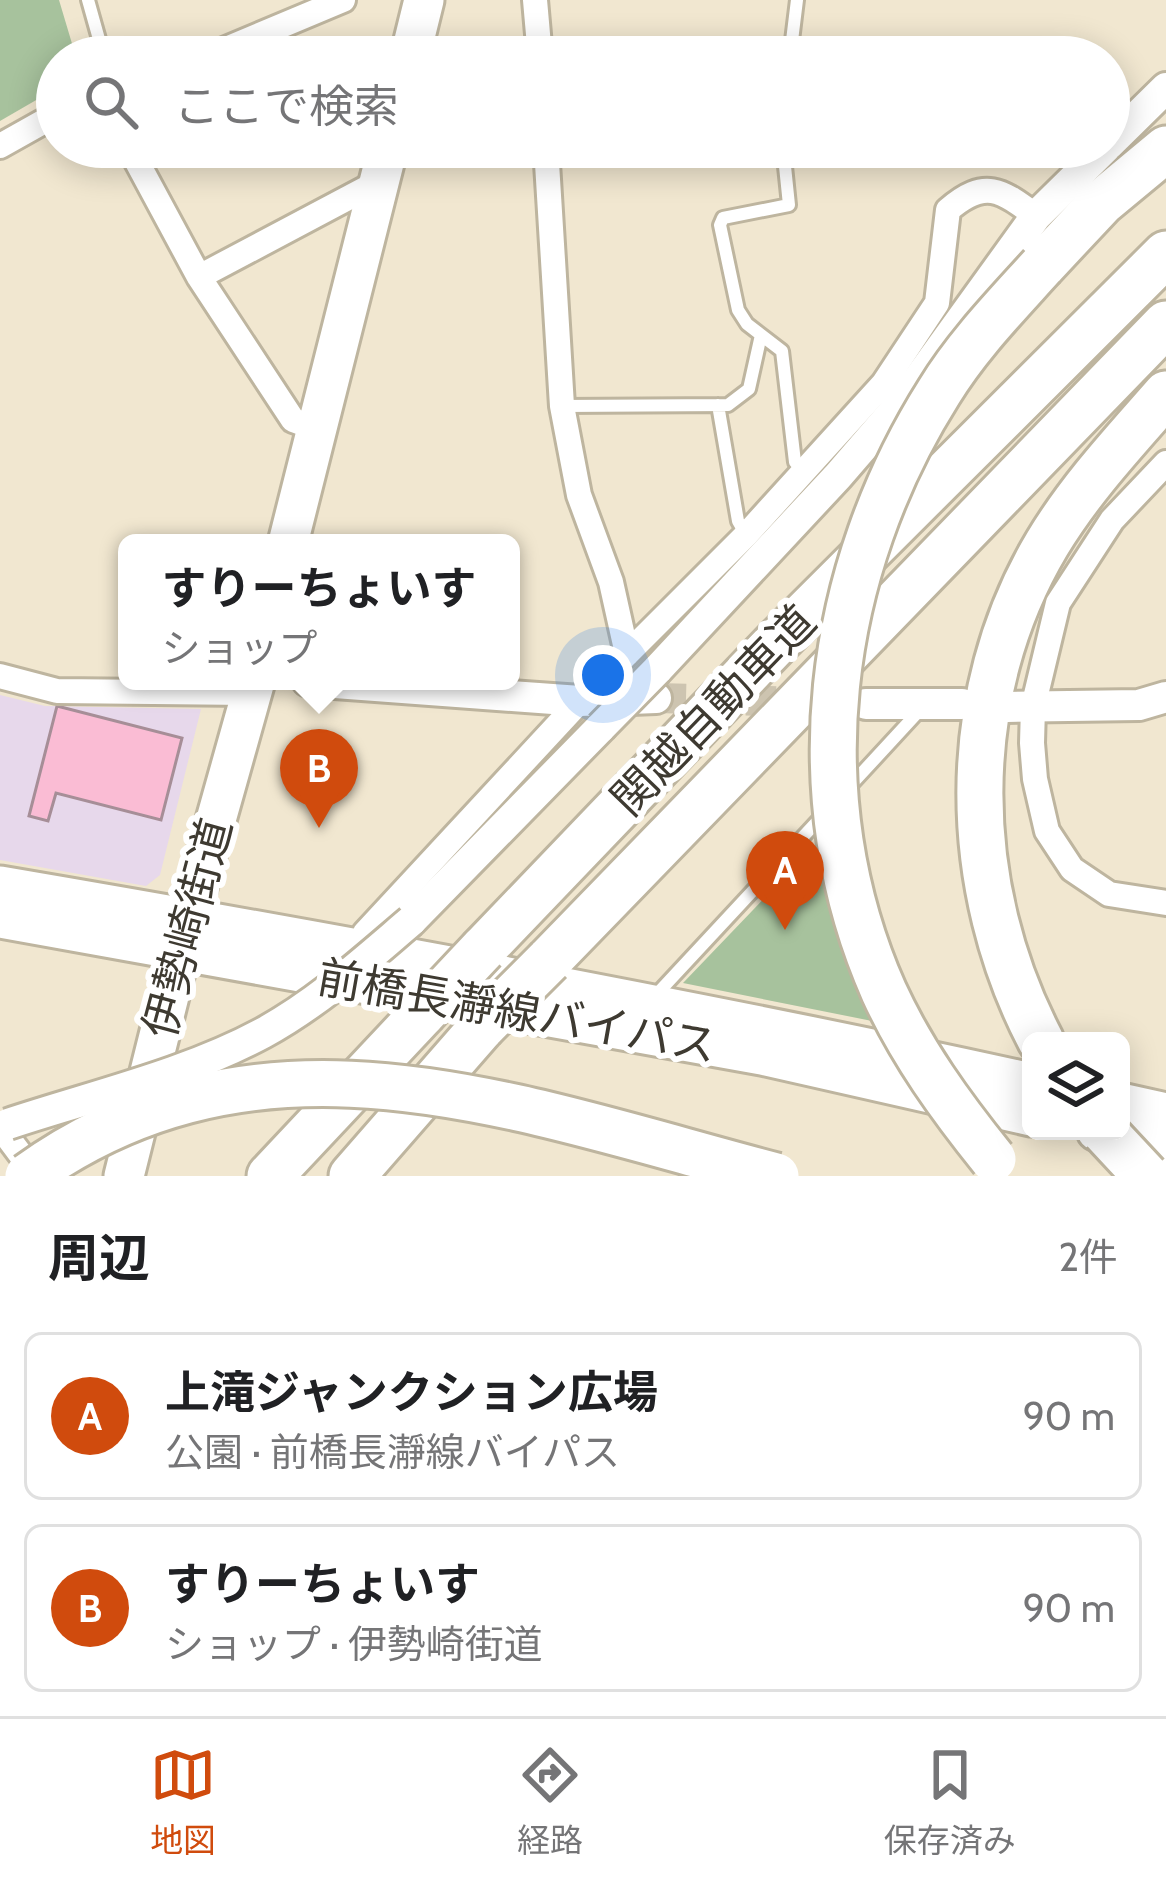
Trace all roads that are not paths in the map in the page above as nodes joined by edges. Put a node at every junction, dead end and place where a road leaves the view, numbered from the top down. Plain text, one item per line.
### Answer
1 (88, 0) edge
2 (344, 0) edge
3 (424, 0) edge
4 (535, 0) edge
5 (797, 0) edge
6 (98, 36) edge
7 (257, 36) edge
8 (415, 36) edge
9 (538, 36) edge
10 (793, 36) edge
11 (1166, 88) edge
12 (1130, 124) edge
13 (36, 126) edge
14 (0, 146) edge
15 (1166, 149) edge
16 (140, 168) edge
17 (377, 168) edge
18 (383, 168) edge
19 (547, 168) edge
20 (785, 168) edge
21 (1085, 168) edge
22 (1036, 216) junction
23 (1166, 254) edge
24 (199, 277) junction
25 (1166, 324) edge
26 (761, 335) junction
27 (1166, 394) edge
28 (718, 405) junction
29 (562, 406) junction
30 (315, 428) junction
31 (1166, 463) edge
32 (803, 472) junction
33 (290, 534) edge
34 (746, 535) junction
35 (627, 654) junction
36 (0, 676) edge
37 (656, 684) junction
38 (118, 690) edge
39 (251, 690) edge
40 (430, 690) edge
41 (1166, 697) edge
42 (580, 701) junction
43 (866, 704) dead end
44 (962, 704) dead end
45 (924, 706) junction
46 (1020, 707) junction
47 (0, 886) edge
48 (1166, 903) edge
49 (0, 917) edge
50 (185, 933) junction
51 (364, 933) dead end
52 (649, 1003) junction
53 (1037, 1032) edge
54 (1022, 1081) edge
55 (1130, 1105) edge
56 (1166, 1113) edge
57 (1022, 1114) edge
58 (1130, 1138) edge
59 (1109, 1140) edge
60 (13, 1144) edge
61 (1166, 1147) edge
62 (1002, 1167) edge
63 (124, 1176) edge
64 (270, 1176) edge
65 (352, 1176) edge
66 (776, 1176) edge
67 (1146, 1176) edge

1 - 6 lane
2 - 7 street
3 - 8 main road
4 - 9 street
5 - 10 lane
11 - 12 street
13 - 14 street
15 - 62 highway, bridge
16 - 24 street
17 - 24 street
18 - 30 main road
19 - 29 street
20 - 26 lane
21 - 22 street
22 - 32 street
22 - 37 street
23 - 64 highway, 関越自動車道, bridge
24 - 30 street
25 - 65 highway, 関越自動車道, bridge
26 - 28 lane
26 - 32 lane
27 - 53 highway
28 - 29 lane
28 - 34 lane
29 - 35 street
30 - 33 main road
31 - 46 street
32 - 34 street
34 - 35 street
35 - 42 street
36 - 38 street
37 - 42 street
37 - 60 street, bridge
39 - 50 main road, 伊勢崎街道
40 - 42 street
41 - 46 street
42 - 51 street
43 - 45 street
44 - 45 street
45 - 52 lane
46 - 48 street
47 - 50 main road, 前橋長瀞線バイパス
49 - 50 main road, 前橋長瀞線バイパス
50 - 52 main road, 前橋長瀞線バイパス
50 - 57 main road, 前橋長瀞線バイパス
50 - 63 main road, 伊勢崎街道
52 - 54 main road, 前橋長瀞線バイパス
55 - 56 main road
58 - 61 main road
59 - 67 highway, bridge
60 - 66 highway, bridge

